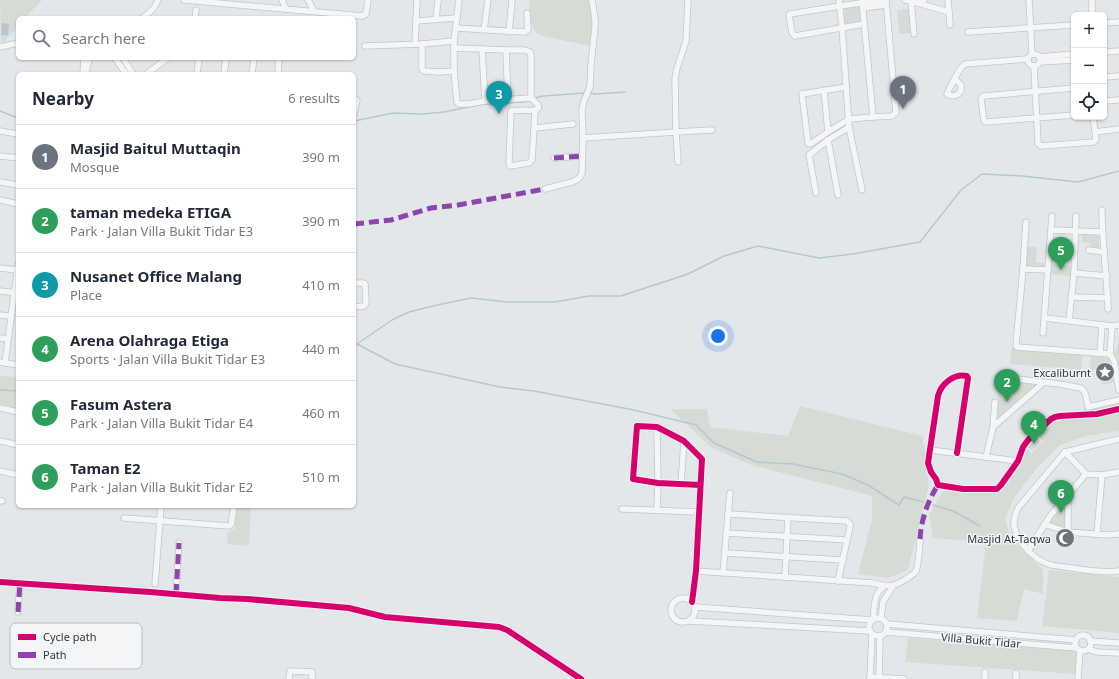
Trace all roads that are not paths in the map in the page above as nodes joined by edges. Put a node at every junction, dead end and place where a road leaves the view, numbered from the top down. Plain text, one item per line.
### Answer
1 (158, 0) edge
2 (184, 0) edge
3 (282, 0) edge
4 (308, 0) edge
5 (368, 0) edge
6 (417, 0) edge
7 (438, 0) edge
8 (458, 0) edge
9 (488, 0) edge
10 (512, 0) edge
11 (592, 0) edge
12 (688, 0) edge
13 (924, 0) edge
14 (948, 0) edge
15 (1029, 0) edge
16 (1092, 0) edge
17 (908, 1) edge
18 (884, 2) edge
19 (839, 3) edge
20 (862, 4) edge
21 (286, 9) junction
22 (196, 10) dead end
23 (314, 11) junction
24 (949, 12) junction
25 (1092, 12) edge
26 (527, 13) dead end
27 (145, 16) edge
28 (195, 16) edge
29 (457, 18) junction
30 (436, 19) junction
31 (416, 21) junction
32 (1119, 22) edge
33 (1107, 23) edge
34 (864, 24) junction
35 (950, 25) dead end
36 (1071, 25) edge
37 (842, 27) junction
38 (456, 28) junction
39 (1031, 28) junction
40 (484, 30) junction
41 (509, 32) junction
42 (968, 32) dead end
43 (914, 34) dead end
44 (454, 41) junction
45 (16, 44) edge
46 (415, 44) junction
47 (422, 44) junction
48 (365, 46) dead end
49 (0, 47) edge
50 (454, 48) junction
51 (482, 49) junction
52 (506, 50) junction
53 (1119, 51) edge
54 (1107, 52) edge
55 (1032, 54) junction
56 (1071, 55) edge
57 (84, 60) edge
58 (89, 60) edge
59 (116, 60) edge
60 (123, 60) edge
61 (165, 60) edge
62 (198, 60) edge
63 (226, 60) edge
64 (254, 60) edge
65 (279, 60) edge
66 (1039, 60) junction
67 (1071, 60) edge
68 (1027, 61) junction
69 (1034, 67) junction
70 (454, 71) junction
71 (85, 72) edge
72 (86, 72) edge
73 (125, 72) edge
74 (132, 72) edge
75 (149, 72) edge
76 (197, 72) edge
77 (224, 72) edge
78 (252, 72) edge
79 (278, 72) edge
80 (1119, 76) edge
81 (1107, 77) edge
82 (955, 79) dead end
83 (846, 87) junction
84 (1071, 88) edge
85 (824, 90) junction
86 (1036, 91) junction
87 (508, 99) junction
88 (532, 99) junction
89 (1119, 100) edge
90 (485, 101) junction
91 (1107, 101) edge
92 (534, 111) junction
93 (1071, 115) edge
94 (873, 117) junction
95 (1036, 118) junction
96 (849, 119) junction
97 (1093, 120) edge
98 (573, 124) dead end
99 (850, 127) junction
100 (535, 128) junction
101 (1119, 129) edge
102 (712, 130) dead end
103 (0, 131) edge
104 (676, 132) junction
105 (828, 132) junction
106 (1095, 132) junction
107 (16, 134) edge
108 (583, 138) junction
109 (828, 140) junction
110 (0, 156) edge
111 (582, 156) junction
112 (16, 158) edge
113 (554, 158) dead end
114 (678, 162) dead end
115 (0, 182) edge
116 (16, 185) edge
117 (545, 188) dead end
118 (862, 190) dead end
119 (816, 193) dead end
120 (838, 195) dead end
121 (0, 200) edge
122 (16, 204) edge
123 (1102, 210) dead end
124 (1052, 216) dead end
125 (1076, 216) dead end
126 (1026, 222) dead end
127 (1051, 230) junction
128 (1075, 231) junction
129 (1102, 232) junction
130 (1089, 250) dead end
131 (1104, 252) junction
132 (16, 267) edge
133 (0, 268) edge
134 (1023, 269) junction
135 (1048, 270) junction
136 (1074, 273) junction
137 (1107, 276) junction
138 (356, 283) edge
139 (0, 291) edge
140 (16, 293) edge
141 (1072, 297) junction
142 (1108, 298) junction
143 (356, 307) edge
144 (1108, 309) dead end
145 (0, 315) edge
146 (11, 316) junction
147 (1045, 318) junction
148 (1069, 321) junction
149 (1119, 324) edge
150 (1102, 325) junction
151 (1112, 326) junction
152 (1043, 333) dead end
153 (0, 338) edge
154 (8, 339) junction
155 (1100, 353) junction
156 (1110, 354) junction
157 (2, 362) edge
158 (16, 365) edge
159 (1017, 379) dead end
160 (1043, 382) junction
161 (1119, 390) edge
162 (1119, 400) edge
163 (995, 402) dead end
164 (1088, 406) junction
165 (0, 408) edge
166 (1119, 409) edge
167 (16, 412) edge
168 (1085, 415) junction
169 (658, 427) junction
170 (993, 427) junction
171 (1119, 439) edge
172 (0, 441) edge
173 (684, 442) junction
174 (16, 445) edge
175 (930, 450) junction
176 (1065, 452) junction
177 (958, 453) junction
178 (986, 457) junction
179 (1018, 461) junction
180 (0, 471) edge
181 (1119, 472) edge
182 (1086, 474) junction
183 (16, 475) edge
184 (1102, 475) junction
185 (658, 483) junction
186 (681, 484) junction
187 (700, 485) junction
188 (730, 493) dead end
189 (1068, 496) junction
190 (161, 508) edge
191 (234, 508) edge
192 (622, 509) dead end
193 (657, 510) junction
194 (699, 512) junction
195 (728, 514) junction
196 (788, 517) junction
197 (124, 518) dead end
198 (160, 521) junction
199 (1044, 524) junction
200 (1068, 532) junction
201 (726, 533) junction
202 (1097, 534) junction
203 (1119, 534) edge
204 (787, 536) junction
205 (920, 539) dead end
206 (847, 540) junction
207 (179, 543) dead end
208 (1028, 551) junction
209 (725, 553) junction
210 (786, 557) junction
211 (843, 560) junction
212 (696, 571) junction
213 (1119, 571) edge
214 (723, 573) junction
215 (785, 577) junction
216 (838, 581) junction
217 (0, 582) edge
218 (20, 583) junction
219 (155, 584) dead end
220 (884, 586) junction
221 (892, 588) junction
222 (176, 594) junction
223 (693, 605) junction
224 (18, 612) dead end
225 (880, 618) junction
226 (690, 620) junction
227 (873, 620) junction
228 (887, 624) junction
229 (871, 632) junction
230 (886, 632) junction
231 (880, 636) junction
232 (1076, 640) junction
233 (1090, 641) junction
234 (1119, 643) edge
235 (1078, 649) junction
236 (1088, 649) junction
237 (1119, 653) edge
238 (985, 672) dead end
239 (870, 678) edge
240 (879, 678) edge
241 (289, 679) edge
242 (312, 679) edge
243 (581, 679) edge
244 (904, 679) edge
245 (985, 679) edge
246 (1078, 679) edge

1 - 27 street
2 - 21 street
3 - 21 street
4 - 23 street
5 - 23 street
6 - 31 street
7 - 30 street
8 - 29 street
9 - 40 street
10 - 41 street
11 - 108 street
12 - 104 street
13 - 17 street
14 - 24 street
15 - 39 street
16 - 25 street
17 - 24 street
17 - 43 street
18 - 20 street
18 - 94 street
19 - 20 street
19 - 37 street
19 - 37 street
20 - 34 street
21 - 23 street
22 - 28 street
24 - 35 street
26 - 41 street
29 - 30 street
29 - 38 street
30 - 31 street
31 - 46 street
32 - 33 street
34 - 37 street
34 - 94 street
36 - 39 street
37 - 83 street
38 - 40 street
38 - 44 street
39 - 42 street
39 - 55 street
40 - 41 street
44 - 47 street
44 - 50 street
45 - 49 street
46 - 47 street
46 - 48 street
47 - 70 street
50 - 51 street
50 - 70 street
51 - 52 street
51 - 90 street
52 - 87 street
52 - 88 street
53 - 54 street
55 - 66 street
55 - 68 street
56 - 66 street
57 - 71 street
58 - 72 street
59 - 73 street
60 - 74 street
61 - 75 street
62 - 76 street
63 - 77 street
64 - 78 street
65 - 79 street
66 - 67 street
66 - 69 street
68 - 69 street
68 - 82 street
69 - 86 street
70 - 90 street
80 - 81 street
83 - 85 street
83 - 96 street
84 - 86 street
85 - 105 street
85 - 105 street
86 - 95 street
86 - 95 street
87 - 88 street
87 - 90 street
88 - 92 street
89 - 91 street
92 - 100 street
92 - 100 street
93 - 95 street
94 - 96 street
95 - 106 street
96 - 99 street
96 - 105 street
97 - 106 street
98 - 100 street
99 - 109 street
99 - 118 street
101 - 106 street
102 - 104 street
103 - 107 street
104 - 108 street
104 - 114 street
108 - 111 street
109 - 119 street
109 - 120 street
110 - 112 street
111 - 113 street
111 - 117 street
115 - 116 street
121 - 122 street
123 - 129 street
124 - 127 street
125 - 128 street
126 - 134 street
127 - 128 street
127 - 135 street
128 - 129 street
128 - 136 street
129 - 131 street
130 - 131 street
131 - 137 street
132 - 133 street
134 - 135 street
134 - 155 street
135 - 147 street
136 - 137 street
136 - 141 street
137 - 142 street
138 - 143 street
139 - 140 street
140 - 146 street
141 - 142 street
141 - 148 street
142 - 144 street
145 - 146 street
146 - 154 street
147 - 148 street
147 - 152 street
148 - 150 street
149 - 151 street
150 - 151 street
150 - 155 street
151 - 156 street
153 - 154 street
154 - 157 street
155 - 156 street
156 - 161 street
157 - 158 street
159 - 160 street
160 - 164 street
160 - 170 street
162 - 164 street
163 - 170 street
164 - 168 street
165 - 167 street
166 - 168 street
168 - 179 street
169 - 173 street
169 - 185 street
169 - 185 street
170 - 178 street
171 - 176 street
172 - 174 street
173 - 186 street
173 - 187 street
175 - 177 street
175 - 177 street
175 - 179 street
176 - 182 street
176 - 208 street
177 - 178 street
178 - 179 street
180 - 183 street
181 - 184 street
182 - 184 street
182 - 189 street
184 - 202 street
185 - 186 street
185 - 193 street
186 - 187 street
187 - 194 street
188 - 195 street
189 - 199 street
189 - 200 street
190 - 198 street
191 - 198 street
192 - 193 street
193 - 194 street
194 - 212 street
195 - 196 street
195 - 201 street
196 - 204 street
196 - 206 street
197 - 198 street
198 - 219 street
199 - 200 street
199 - 208 street
200 - 202 street
201 - 204 street
201 - 209 street
202 - 203 street
204 - 206 street
204 - 210 street
205 - 221 street
206 - 211 street
207 - 222 street
208 - 213 street
209 - 210 street
209 - 214 street
210 - 211 street
210 - 215 street
211 - 216 street
212 - 214 street
212 - 223 street
214 - 215 street
215 - 216 street
216 - 220 street
217 - 218 street
218 - 222 street
218 - 224 street
220 - 221 street
220 - 227 street
221 - 225 street
222 - 243 street
223 - 226 street
223 - 226 street
223 - 227 street
225 - 227 street
225 - 228 street
226 - 229 street
227 - 229 street
228 - 230 street
228 - 232 street, Villa Bukit Tidar
229 - 231 street
229 - 239 street
230 - 231 street
230 - 235 street, Villa Bukit Tidar
231 - 240 street
232 - 233 street
232 - 235 street
233 - 234 street
233 - 236 street
235 - 236 street
235 - 246 street
236 - 237 street
238 - 245 street
239 - 240 street
240 - 244 street
241 - 242 street

